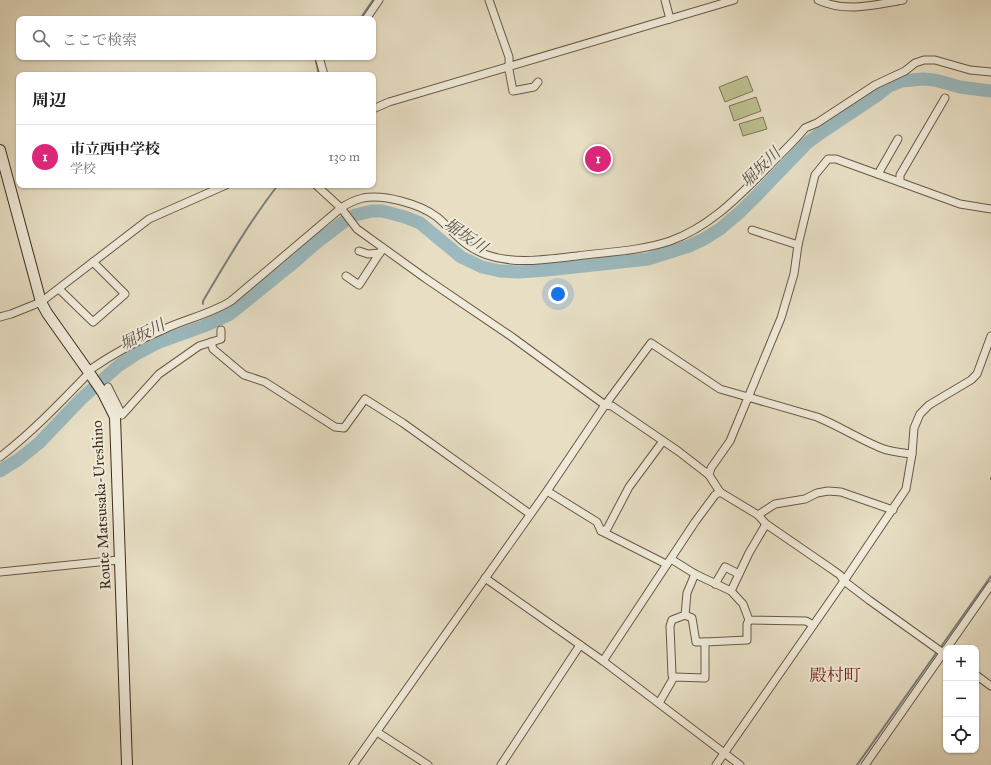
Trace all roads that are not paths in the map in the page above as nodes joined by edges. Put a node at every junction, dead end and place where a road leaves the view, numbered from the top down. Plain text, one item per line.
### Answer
1 (379, 0) edge
2 (489, 0) edge
3 (665, 0) edge
4 (734, 0) edge
5 (903, 0) edge
6 (822, 1) edge
7 (368, 16) edge
8 (670, 19) junction
9 (320, 60) edge
10 (510, 66) junction
11 (323, 72) edge
12 (991, 72) edge
13 (538, 82) dead end
14 (945, 98) dead end
15 (376, 108) edge
16 (898, 139) dead end
17 (0, 150) edge
18 (878, 174) junction
19 (900, 182) junction
20 (219, 188) edge
21 (319, 188) edge
22 (342, 209) junction
23 (991, 209) edge
24 (752, 230) dead end
25 (798, 245) junction
26 (359, 251) dead end
27 (382, 251) junction
28 (93, 262) junction
29 (346, 276) dead end
30 (59, 289) junction
31 (41, 302) junction
32 (0, 317) edge
33 (221, 330) dead end
34 (991, 336) edge
35 (211, 342) junction
36 (88, 371) junction
37 (103, 392) junction
38 (749, 397) junction
39 (606, 405) junction
40 (663, 441) junction
41 (912, 454) junction
42 (0, 457) edge
43 (709, 475) junction
44 (547, 491) junction
45 (720, 492) junction
46 (893, 510) junction
47 (530, 514) junction
48 (758, 515) junction
49 (766, 524) junction
50 (601, 532) junction
51 (119, 560) junction
52 (669, 561) junction
53 (0, 572) edge
54 (695, 574) junction
55 (739, 574) junction
56 (486, 578) junction
57 (844, 581) junction
58 (715, 584) junction
59 (991, 585) edge
60 (731, 591) junction
61 (685, 615) junction
62 (749, 620) junction
63 (813, 625) junction
64 (705, 642) junction
65 (580, 644) junction
66 (947, 645) edge
67 (943, 651) edge
68 (604, 661) junction
69 (979, 677) edge
70 (674, 678) junction
71 (991, 686) edge
72 (659, 703) junction
73 (377, 732) junction
74 (724, 754) junction
75 (127, 765) edge
76 (353, 765) edge
77 (428, 765) edge
78 (501, 765) edge
79 (716, 765) edge
80 (740, 765) edge
81 (865, 765) edge

1 - 7 street
2 - 10 street
3 - 8 street
4 - 8 street
5 - 6 street
8 - 10 street
9 - 11 street
10 - 13 street
10 - 15 street
12 - 22 street
14 - 19 street
16 - 18 street
17 - 31 main road, Route Matsusaka-Ureshino
18 - 19 street
18 - 25 street
19 - 23 street
20 - 28 street
21 - 22 street
22 - 27 street
22 - 36 street
24 - 25 street
25 - 38 street
26 - 27 street
27 - 29 street
27 - 39 street
28 - 30 street
28 - 30 street
30 - 31 street
31 - 32 street
31 - 36 main road, Route Matsusaka-Ureshino
33 - 35 street
34 - 41 street
35 - 37 street
35 - 47 street
36 - 37 main road, Route Matsusaka-Ureshino
36 - 42 street
37 - 51 main road, Route Matsusaka-Ureshino
38 - 39 street
38 - 41 street
38 - 43 street
39 - 40 street
39 - 44 street
40 - 43 street
40 - 50 street
41 - 46 street
43 - 45 street
44 - 47 street
44 - 50 street
45 - 48 street
45 - 52 street
46 - 48 street
46 - 57 street
47 - 56 street
48 - 49 street
49 - 55 street
49 - 57 street
50 - 52 street
51 - 53 street
51 - 75 main road, Route Matsusaka-Ureshino
52 - 54 street
52 - 68 street
54 - 58 street
54 - 61 street
55 - 58 street
55 - 60 street
56 - 65 street
56 - 73 street
57 - 63 street
57 - 67 street
58 - 60 street
59 - 66 street
60 - 62 street
61 - 64 street
61 - 70 street
62 - 63 street
62 - 64 street
63 - 74 street
64 - 70 street
65 - 68 street
65 - 78 street
67 - 81 street
68 - 72 street
69 - 71 street
70 - 72 street
72 - 74 street
73 - 76 street
73 - 77 street
74 - 79 street
74 - 80 street

